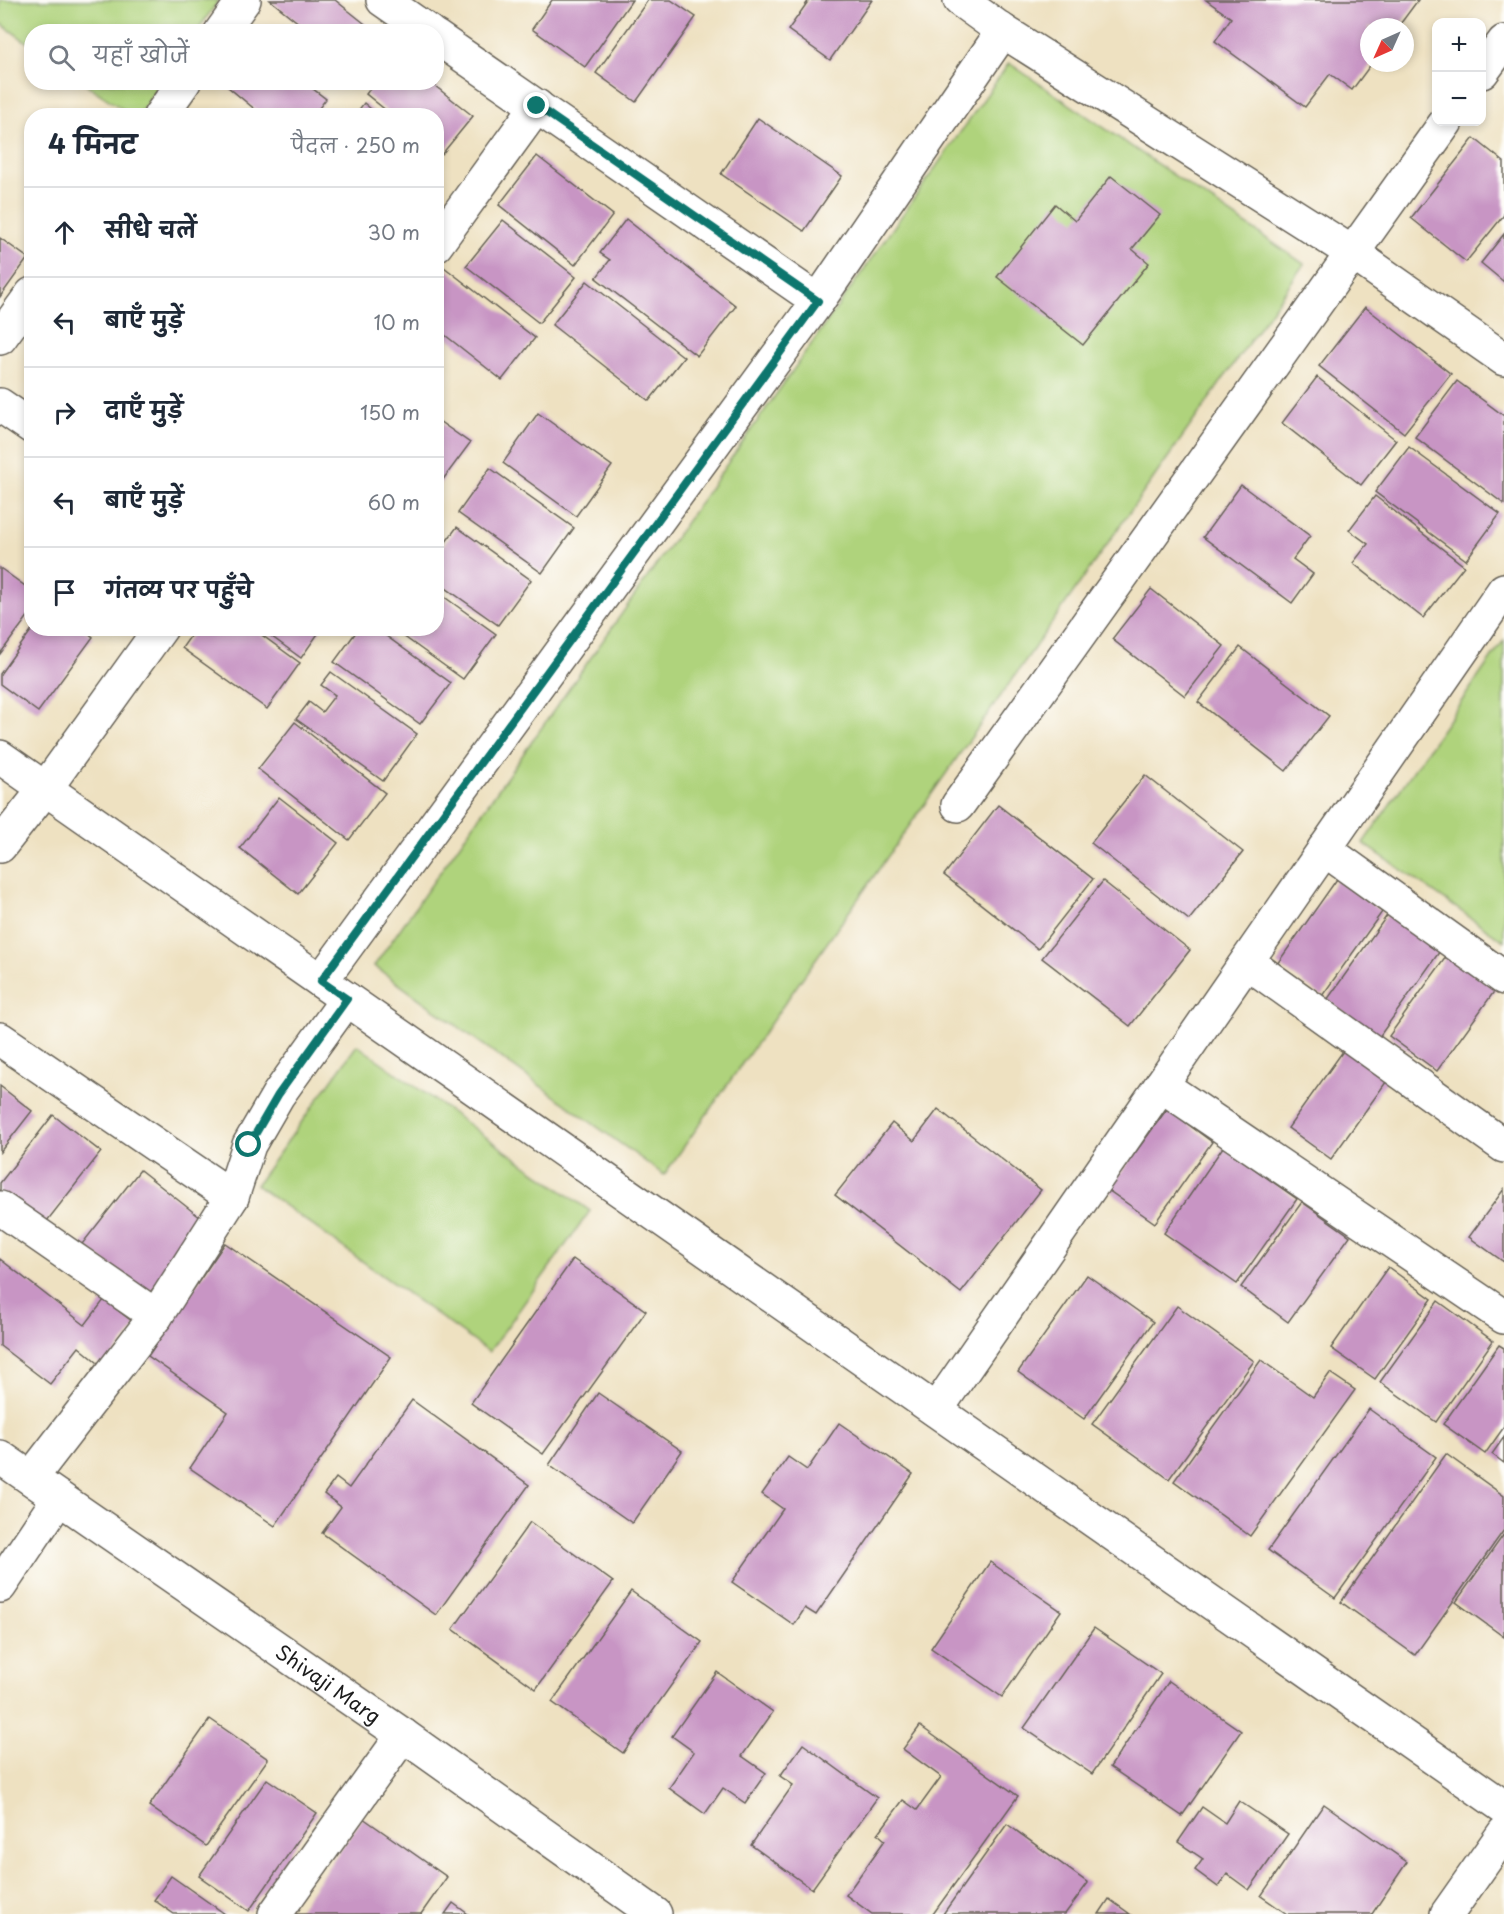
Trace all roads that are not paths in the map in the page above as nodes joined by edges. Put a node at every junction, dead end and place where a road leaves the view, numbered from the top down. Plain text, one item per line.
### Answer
1 (244, 0) edge
2 (383, 0) edge
3 (960, 0) edge
4 (227, 24) edge
5 (418, 24) edge
6 (1003, 31) junction
7 (444, 42) edge
8 (1504, 42) edge
9 (1486, 67) edge
10 (178, 90) edge
11 (537, 106) junction
12 (166, 108) edge
13 (1443, 126) edge
14 (444, 234) edge
15 (1351, 252) junction
16 (818, 301) junction
17 (24, 305) edge
18 (0, 338) edge
19 (1504, 359) edge
20 (0, 405) edge
21 (24, 421) edge
22 (1504, 590) edge
23 (155, 636) edge
24 (0, 757) edge
25 (45, 789) junction
26 (958, 805) dead end
27 (0, 846) edge
28 (1324, 849) junction
29 (1247, 962) junction
30 (1504, 978) edge
31 (334, 990) junction
32 (0, 1040) edge
33 (1161, 1085) junction
34 (1504, 1146) edge
35 (232, 1197) junction
36 (0, 1208) edge
37 (156, 1316) junction
38 (1504, 1317) edge
39 (936, 1410) junction
40 (0, 1457) edge
41 (31, 1478) junction
42 (59, 1497) junction
43 (0, 1586) edge
44 (403, 1735) junction
45 (1504, 1807) edge
46 (1504, 1833) edge
47 (275, 1914) edge
48 (655, 1914) edge
49 (1447, 1914) edge

1 - 4 street
2 - 5 street
3 - 6 street
6 - 15 street
6 - 16 street
7 - 11 street
8 - 9 street
10 - 12 street
11 - 14 street
11 - 16 street
13 - 15 street
15 - 19 street
15 - 26 street
16 - 31 street
17 - 18 street
20 - 21 street
22 - 28 street
23 - 25 street
24 - 25 street
25 - 27 street
25 - 31 street
28 - 29 street
28 - 30 street
29 - 33 street
29 - 34 street
31 - 35 street
31 - 39 street
32 - 35 street
33 - 38 street
33 - 39 street
35 - 37 street
36 - 37 street
37 - 41 street
39 - 45 street
40 - 41 street, Shivaji Marg
41 - 42 street, Shivaji Marg
42 - 43 street
42 - 44 street, Shivaji Marg
44 - 47 street
44 - 48 street, Shivaji Marg
46 - 49 street

